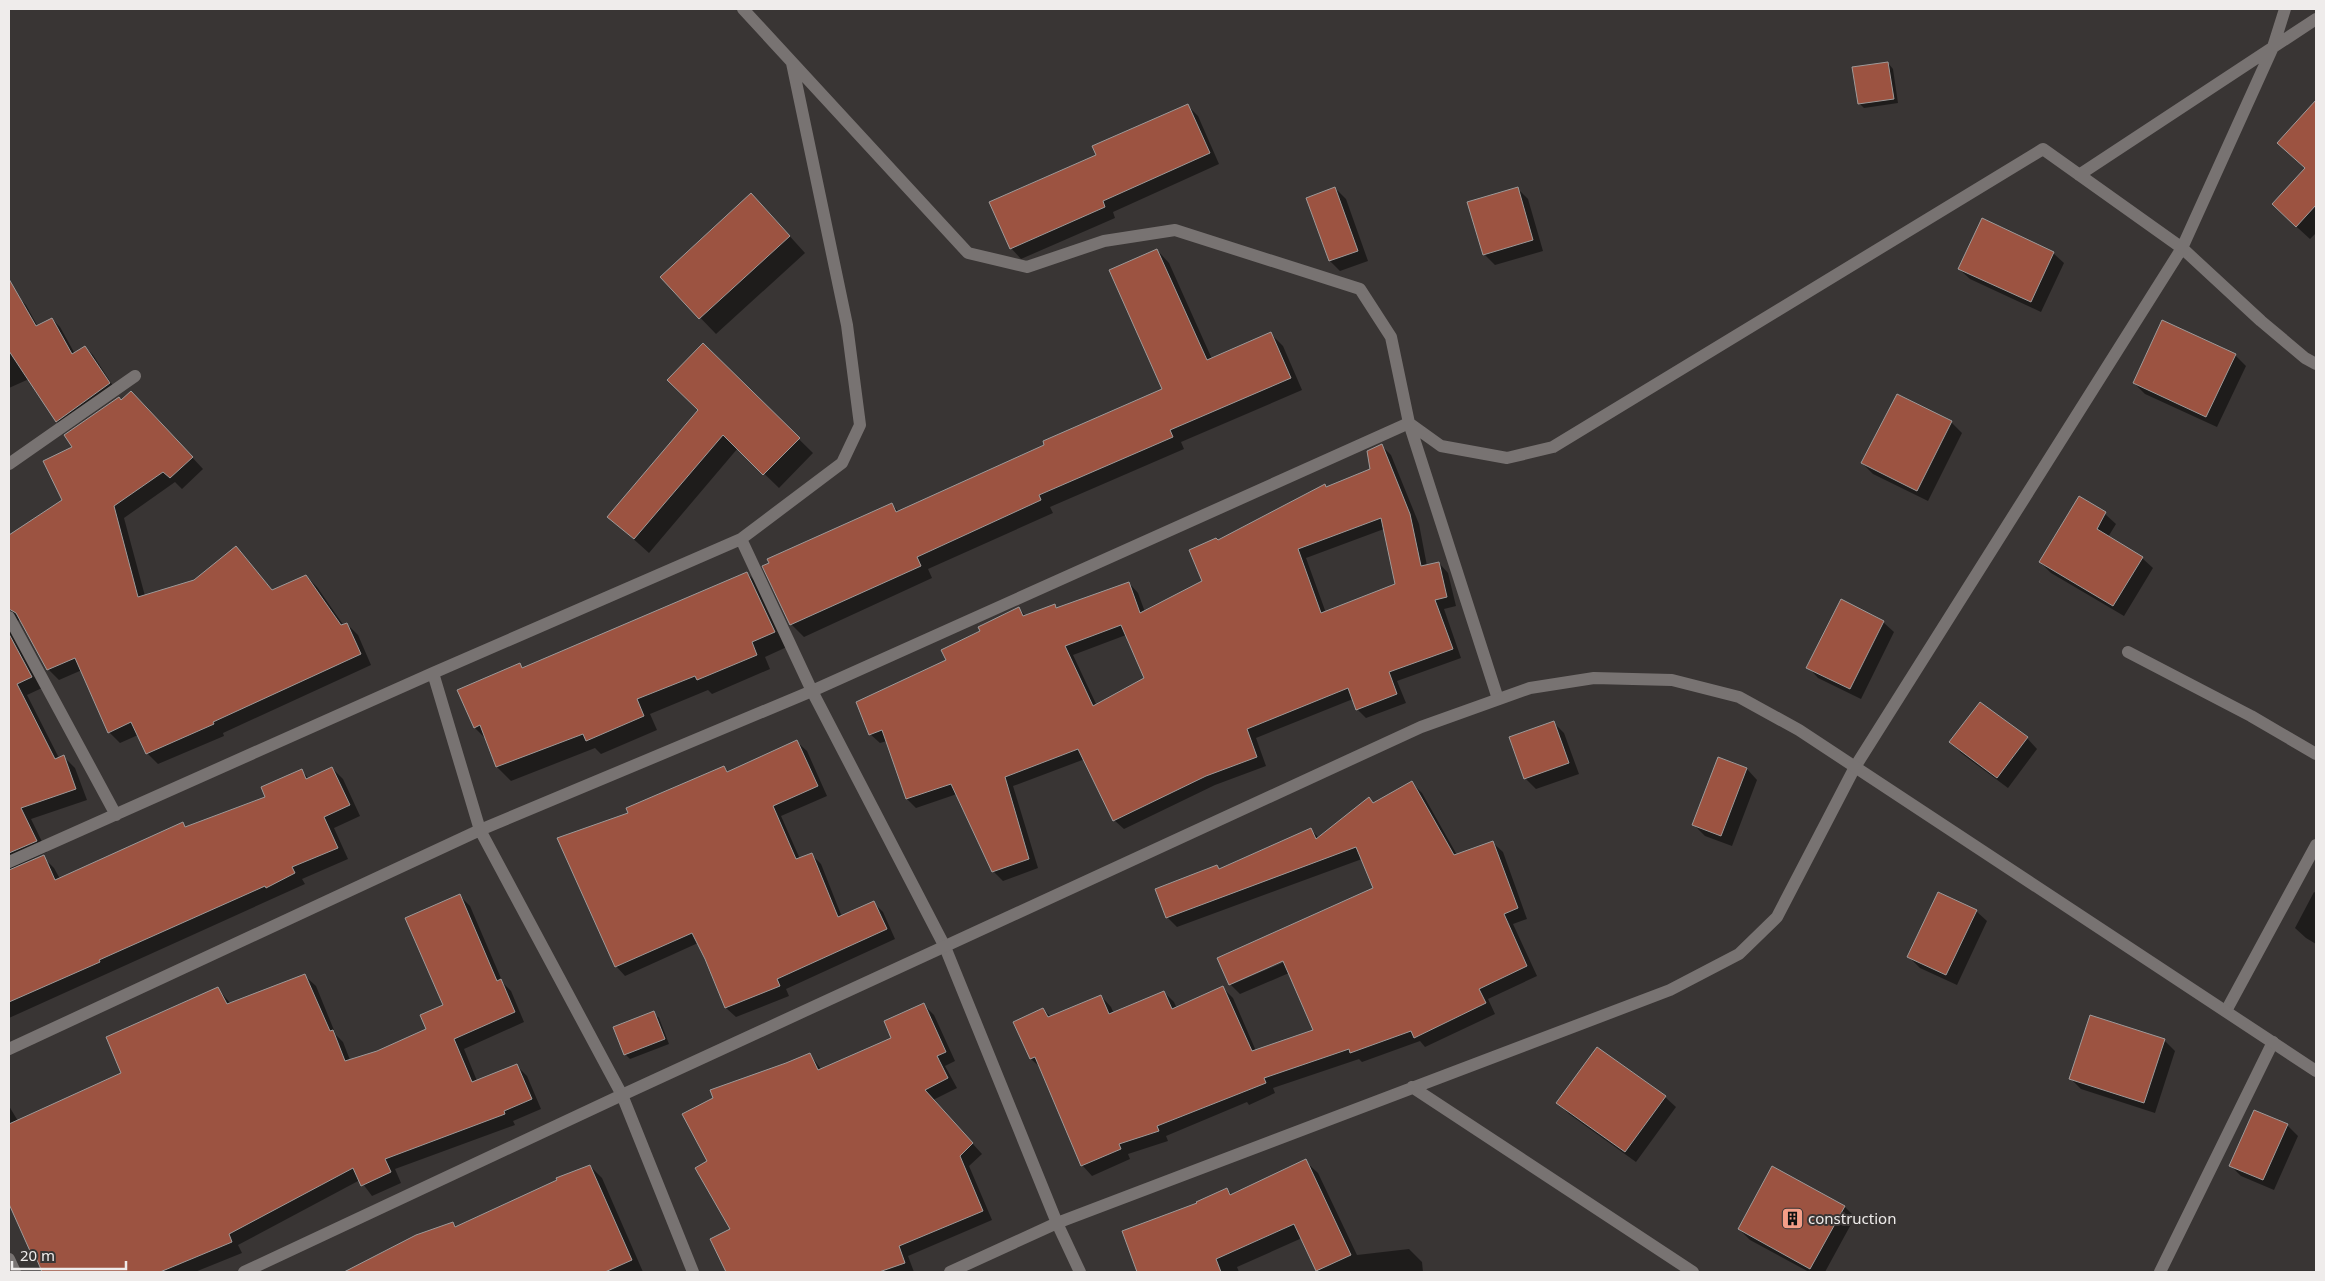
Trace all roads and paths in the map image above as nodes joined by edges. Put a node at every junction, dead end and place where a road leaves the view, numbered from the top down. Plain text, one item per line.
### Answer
1 (742, 9) edge
2 (2285, 9) edge
3 (2316, 19) edge
4 (2273, 47) junction
5 (792, 62) junction
6 (2079, 175) junction
7 (2182, 248) junction
8 (2316, 364) edge
9 (135, 376) dead end
10 (1409, 423) junction
11 (9, 464) edge
12 (741, 539) junction
13 (9, 618) edge
14 (2128, 652) dead end
15 (433, 672) junction
16 (812, 691) junction
17 (1498, 699) junction
18 (2316, 754) edge
19 (1856, 767) junction
20 (116, 815) junction
21 (480, 830) junction
22 (2316, 845) edge
23 (9, 862) edge
24 (945, 947) junction
25 (2226, 1011) junction
26 (2273, 1042) junction
27 (9, 1049) edge
28 (2316, 1071) edge
29 (1412, 1087) junction
30 (622, 1095) junction
31 (1057, 1223) junction
32 (9, 1259) edge
33 (15, 1272) edge
34 (244, 1272) edge
35 (693, 1272) edge
36 (950, 1272) edge
37 (1080, 1272) edge
38 (1693, 1272) edge
39 (2160, 1272) edge

1 - 5 street
2 - 4 street
3 - 4 street
4 - 6 street
4 - 7 street
5 - 10 street
5 - 12 street
6 - 7 street
6 - 10 street
7 - 8 street
7 - 19 street
9 - 11 street
10 - 16 street
10 - 17 street
12 - 15 street
12 - 16 street
13 - 20 street
14 - 18 street
15 - 20 street
15 - 21 street
16 - 21 street
16 - 24 street
17 - 19 street
17 - 24 street
19 - 25 street
19 - 29 street
20 - 23 street
21 - 27 street
21 - 30 street
22 - 25 street
24 - 30 street
24 - 31 street
25 - 26 street
26 - 28 street
26 - 39 street
29 - 31 street
29 - 38 street
30 - 34 street
30 - 35 street
31 - 36 street
31 - 37 street
32 - 33 street

